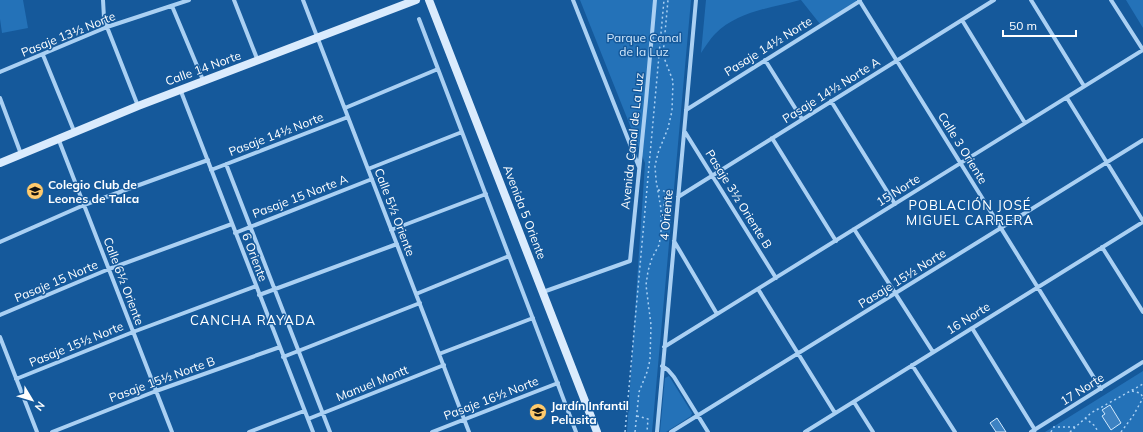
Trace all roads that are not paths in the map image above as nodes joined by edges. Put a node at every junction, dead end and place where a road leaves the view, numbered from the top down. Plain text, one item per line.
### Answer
1 (103, 0) edge
2 (189, 0) edge
3 (234, 0) edge
4 (303, 0) edge
5 (429, 0) edge
6 (573, 0) edge
7 (655, 0) edge
8 (696, 0) edge
9 (860, 0) edge
10 (1032, 0) edge
11 (1111, 0) edge
12 (412, 1) edge
13 (991, 1) edge
14 (172, 6) junction
15 (419, 19) dead end
16 (962, 20) junction
17 (106, 27) junction
18 (317, 38) junction
19 (1143, 50) edge
20 (43, 55) junction
21 (765, 60) junction
22 (258, 61) junction
23 (896, 61) junction
24 (438, 70) junction
25 (0, 72) edge
26 (202, 80) junction
27 (1084, 86) junction
28 (180, 89) junction
29 (0, 98) edge
30 (1066, 98) junction
31 (831, 101) junction
32 (138, 106) junction
33 (345, 108) junction
34 (686, 110) junction
35 (348, 117) junction
36 (802, 119) junction
37 (1025, 123) junction
38 (74, 131) junction
39 (462, 132) junction
40 (685, 132) junction
41 (58, 138) junction
42 (772, 138) junction
43 (1143, 140) edge
44 (21, 154) junction
45 (208, 160) junction
46 (1107, 162) junction
47 (0, 163) edge
48 (226, 164) junction
49 (960, 164) junction
50 (368, 169) junction
51 (639, 169) junction
52 (211, 170) junction
53 (712, 175) junction
54 (372, 179) junction
55 (486, 194) junction
56 (678, 198) junction
57 (896, 204) junction
58 (84, 205) junction
59 (1143, 221) edge
60 (232, 224) junction
61 (250, 227) junction
62 (1001, 228) junction
63 (854, 229) junction
64 (392, 230) junction
65 (235, 233) junction
66 (674, 241) junction
67 (836, 241) junction
68 (0, 242) edge
69 (397, 244) junction
70 (1102, 247) junction
71 (509, 256) junction
72 (109, 270) junction
73 (776, 278) junction
74 (256, 286) junction
75 (1037, 287) junction
76 (274, 289) junction
77 (758, 289) junction
78 (543, 292) junction
79 (895, 293) junction
80 (416, 294) junction
81 (259, 295) junction
82 (420, 303) junction
83 (1143, 312) edge
84 (717, 314) junction
85 (0, 315) edge
86 (533, 318) junction
87 (972, 328) junction
88 (133, 332) junction
89 (0, 337) edge
90 (280, 347) junction
91 (664, 348) junction
92 (298, 351) junction
93 (933, 352) junction
94 (798, 353) junction
95 (439, 354) junction
96 (283, 357) junction
97 (1143, 362) edge
98 (444, 365) junction
99 (912, 365) junction
100 (662, 366) junction
101 (16, 379) junction
102 (558, 383) junction
103 (1101, 389) junction
104 (156, 391) junction
105 (854, 402) junction
106 (304, 411) junction
107 (835, 413) junction
108 (323, 414) junction
109 (698, 415) junction
110 (308, 419) junction
111 (464, 419) junction
112 (1033, 431) edge
113 (37, 432) edge
114 (52, 432) edge
115 (172, 432) edge
116 (249, 432) edge
117 (313, 432) edge
118 (330, 432) edge
119 (432, 432) edge
120 (469, 432) edge
121 (576, 432) edge
122 (597, 432) edge
123 (657, 432) edge
124 (671, 432) edge
125 (708, 432) edge
126 (805, 432) edge
127 (873, 432) edge
128 (955, 432) edge

1 - 17 street
2 - 14 street, Pasaje 13½ Norte
3 - 22 street
4 - 18 street, Calle 5½ Oriente
5 - 78 street, Avenida 5 Oriente
6 - 51 street
7 - 51 street, Avenida Canal de La Luz
8 - 34 street, 4 Oriente
9 - 21 street, Pasaje 14½ Norte
9 - 23 street, Calle 3 Oriente
10 - 27 street
11 - 19 street
12 - 18 street, Calle 14 Norte
13 - 16 street, Pasaje 14½ Norte A
14 - 17 street, Pasaje 13½ Norte
14 - 26 street
15 - 24 street
16 - 23 street, Pasaje 14½ Norte A
16 - 37 street
17 - 20 street, Pasaje 13½ Norte
17 - 32 street
18 - 22 street, Calle 14 Norte
18 - 33 street, Calle 5½ Oriente
19 - 27 street, 15 Norte
20 - 25 street, Pasaje 13½ Norte
20 - 38 street
21 - 34 street, Pasaje 14½ Norte
21 - 36 street
22 - 26 street, Calle 14 Norte
23 - 31 street, Pasaje 14½ Norte A
23 - 49 street, Calle 3 Oriente
24 - 33 street
24 - 39 street
26 - 28 street, Calle 14 Norte
27 - 30 street, 15 Norte
28 - 32 street, Calle 14 Norte
28 - 45 street, 6 Oriente
29 - 44 street
30 - 37 street, 15 Norte
30 - 46 street
31 - 36 street, Pasaje 14½ Norte A
31 - 57 street
32 - 38 street, Calle 14 Norte
33 - 35 street, Calle 5½ Oriente
34 - 40 street, 4 Oriente
35 - 48 street, Pasaje 14½ Norte
35 - 50 street, Calle 5½ Oriente
36 - 42 street, Pasaje 14½ Norte A
37 - 49 street, 15 Norte
38 - 41 street, Calle 14 Norte
39 - 50 street
39 - 55 street
40 - 53 street, Pasaje 3½ Oriente B
40 - 56 street, 4 Oriente
41 - 44 street, Calle 14 Norte
41 - 58 street, Calle 6½ Oriente
42 - 53 street, Pasaje 14½ Norte A
42 - 67 street
43 - 46 street, Pasaje 15½ Norte
44 - 47 street, Calle 14 Norte
45 - 52 street, 6 Oriente
45 - 58 street
46 - 59 street
46 - 62 street, Pasaje 15½ Norte
48 - 52 street, Pasaje 14½ Norte
48 - 61 street, 6 Oriente
49 - 57 street, 15 Norte
49 - 62 street, Calle 3 Oriente
50 - 54 street, Calle 5½ Oriente
51 - 78 street, Avenida Canal de La Luz
52 - 60 street, 6 Oriente
53 - 56 street, Pasaje 14½ Norte A
53 - 73 street, Pasaje 3½ Oriente B
54 - 61 street, Pasaje 15 Norte A
54 - 64 street, Calle 5½ Oriente
55 - 64 street
55 - 71 street
56 - 66 street, 4 Oriente
57 - 63 street, 15 Norte
58 - 68 street
58 - 72 street, Calle 6½ Oriente
59 - 70 street, 16 Norte
60 - 65 street, 6 Oriente
60 - 72 street, Pasaje 15 Norte
61 - 65 street, Pasaje 15 Norte A
61 - 76 street, 6 Oriente
62 - 75 street, Calle 3 Oriente
62 - 79 street, Pasaje 15½ Norte
63 - 67 street, 15 Norte
63 - 79 street
64 - 69 street, Calle 5½ Oriente
65 - 74 street, 6 Oriente
66 - 84 street
66 - 91 street, 4 Oriente
67 - 73 street, 15 Norte
69 - 76 street
69 - 80 street, Calle 5½ Oriente
70 - 75 street, 16 Norte
70 - 83 street
71 - 80 street
71 - 86 street
72 - 85 street, Pasaje 15 Norte
72 - 88 street, Calle 6½ Oriente
73 - 77 street, 15 Norte
74 - 81 street, 6 Oriente
74 - 88 street, Pasaje 15½ Norte
75 - 87 street, 16 Norte
75 - 103 street, Calle 3 Oriente
76 - 81 street
76 - 92 street, 6 Oriente
77 - 84 street, 15 Norte
77 - 94 street
78 - 122 street, Avenida 5 Oriente
79 - 93 street
79 - 94 street, Pasaje 15½ Norte
80 - 82 street, Calle 5½ Oriente
81 - 90 street, 6 Oriente
82 - 92 street
82 - 95 street, Calle 5½ Oriente
84 - 91 street, 15 Norte
86 - 95 street
86 - 102 street
87 - 93 street, 16 Norte
87 - 112 street
88 - 101 street, Pasaje 15½ Norte
88 - 104 street, Calle 6½ Oriente
89 - 101 street
90 - 96 street, 6 Oriente
90 - 104 street, Pasaje 15½ Norte B
91 - 100 street, 4 Oriente
92 - 96 street
92 - 108 street, 6 Oriente
93 - 99 street, 16 Norte
94 - 107 street
94 - 109 street, Pasaje 15½ Norte
95 - 98 street, Calle 5½ Oriente
96 - 106 street, 6 Oriente
97 - 103 street, 17 Norte
98 - 108 street, Manuel Montt
98 - 111 street, Calle 5½ Oriente
99 - 105 street, 16 Norte
99 - 128 street
100 - 109 street
100 - 123 street, 4 Oriente
101 - 113 street
102 - 111 street, Pasaje 16½ Norte
102 - 121 street
103 - 112 street, 17 Norte
104 - 114 street, Pasaje 15½ Norte B
104 - 115 street, Calle 6½ Oriente
105 - 107 street, 16 Norte
105 - 127 street
106 - 110 street, 6 Oriente
106 - 116 street
107 - 126 street, 16 Norte
108 - 110 street, Manuel Montt
108 - 118 street, 6 Oriente
109 - 124 street, Pasaje 15½ Norte
109 - 125 street
110 - 117 street, 6 Oriente
111 - 119 street, Pasaje 16½ Norte
111 - 120 street, Calle 5½ Oriente

